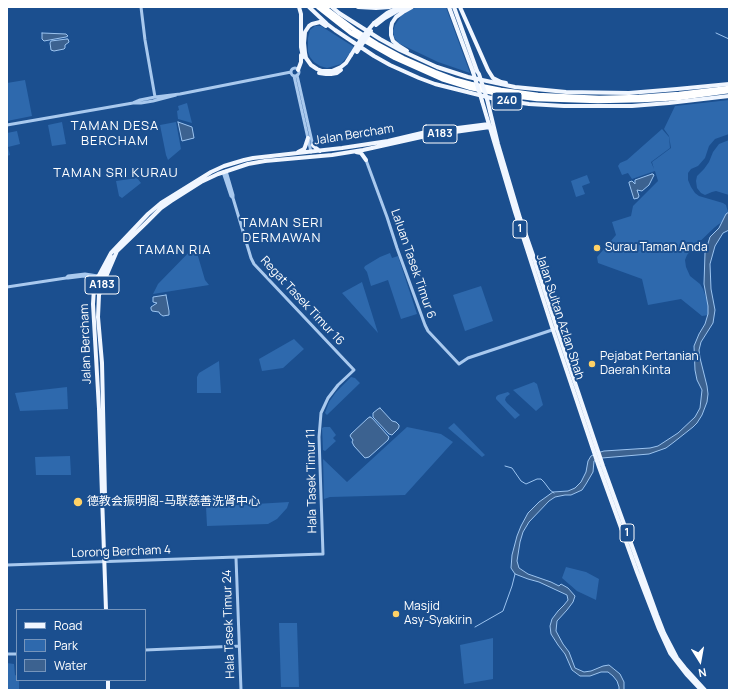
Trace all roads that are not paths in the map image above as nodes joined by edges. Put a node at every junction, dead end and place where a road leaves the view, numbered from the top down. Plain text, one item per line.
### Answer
1 (141, 7) edge
2 (299, 7) edge
3 (309, 7) edge
4 (318, 7) edge
5 (324, 7) edge
6 (332, 7) edge
7 (358, 7) edge
8 (390, 7) edge
9 (400, 7) edge
10 (407, 7) edge
11 (412, 7) edge
12 (460, 7) edge
13 (451, 8) edge
14 (375, 24) junction
15 (335, 30) junction
16 (301, 47) junction
17 (352, 56) junction
18 (438, 67) junction
19 (298, 70) junction
20 (293, 74) junction
21 (297, 83) junction
22 (729, 84) edge
23 (729, 88) edge
24 (533, 90) junction
25 (729, 92) edge
26 (180, 94) junction
27 (729, 96) edge
28 (155, 97) junction
29 (166, 98) junction
30 (485, 99) junction
31 (133, 103) junction
32 (141, 103) junction
33 (483, 106) junction
34 (7, 125) edge
35 (490, 125) junction
36 (479, 128) junction
37 (448, 130) junction
38 (496, 132) junction
39 (308, 138) junction
40 (312, 144) junction
41 (390, 144) junction
42 (495, 146) junction
43 (342, 148) junction
44 (360, 150) junction
45 (321, 151) junction
46 (313, 153) junction
47 (332, 155) junction
48 (366, 155) junction
49 (288, 157) junction
50 (253, 158) junction
51 (366, 160) junction
52 (225, 171) junction
53 (197, 181) junction
54 (117, 252) junction
55 (98, 278) junction
56 (7, 287) edge
57 (98, 304) junction
58 (555, 329) junction
59 (95, 339) junction
60 (102, 363) junction
61 (354, 370) joint
62 (98, 400) junction
63 (104, 426) junction
64 (323, 554) joint
65 (236, 558) junction
66 (105, 562) junction
67 (7, 564) edge
68 (107, 609) edge
69 (239, 646) junction
70 (146, 650) edge
71 (241, 690) edge
72 (704, 690) edge

1 - 28 street
2 - 16 main road
3 - 15 main road, 240
4 - 25 highway
5 - 23 highway
6 - 18 main road
7 - 8 main road
9 - 14 main road
10 - 14 main road
11 - 18 main road
12 - 24 main road
13 - 30 main road, Jalan Sultan Azlan Shah / 1, bridge
14 - 17 main road, bridge
15 - 17 main road
15 - 27 main road, 240
16 - 17 main road
16 - 19 main road
18 - 24 main road
19 - 20 street
19 - 20 street
20 - 21 street
20 - 26 street
21 - 39 street
21 - 40 street
22 - 24 main road
26 - 28 street
26 - 29 street
28 - 29 street
28 - 31 street
28 - 32 street
29 - 32 street
30 - 33 main road, Jalan Sultan Azlan Shah / 1
30 - 35 main road
30 - 38 main road, Jalan Sultan Azlan Shah / 1
31 - 32 street
31 - 34 street
33 - 35 main road, Jalan Sultan Azlan Shah / 1
33 - 37 main road
35 - 36 main road, Jalan Bercham / A183
35 - 37 main road, Jalan Bercham / A183
35 - 38 main road
35 - 42 main road, Jalan Sultan Azlan Shah / 1
36 - 41 main road, Jalan Bercham / A183
36 - 42 main road
37 - 43 main road, Jalan Bercham / A183
38 - 58 main road, Jalan Sultan Azlan Shah / 1
39 - 46 street
39 - 49 main road
40 - 45 main road
40 - 46 street
41 - 44 main road, Jalan Bercham / A183
41 - 48 main road
42 - 58 main road, Jalan Sultan Azlan Shah / 1
43 - 44 main road
43 - 45 main road, Jalan Bercham / A183
44 - 46 main road
44 - 47 main road, Jalan Bercham / A183
44 - 48 main road
45 - 46 main road, Jalan Bercham / A183
46 - 49 main road, Jalan Bercham / A183
47 - 49 main road, Jalan Bercham / A183
47 - 51 main road
48 - 51 main road
49 - 50 main road, Jalan Bercham / A183
49 - 52 main road, Jalan Bercham / A183
50 - 52 main road
50 - 53 main road, Jalan Bercham / A183
51 - 58 street, Laluan Tasek Timur 6
52 - 53 main road
52 - 54 main road, Jalan Bercham / A183
52 - 61 street, Regat Tasek Timur 16
53 - 55 main road, Jalan Bercham / A183
54 - 55 main road
54 - 57 main road, Jalan Bercham / A183
55 - 56 street
55 - 57 main road
55 - 59 main road, Jalan Bercham / A183
57 - 60 main road, Jalan Bercham / A183
58 - 72 main road, Jalan Sultan Azlan Shah / 1
59 - 60 main road
59 - 62 main road, Jalan Bercham / A183
60 - 63 main road, Jalan Bercham / A183
61 - 64 street, Hala Tasek Timur 11
62 - 63 main road
62 - 66 main road, Jalan Bercham / A183
63 - 66 main road, Jalan Bercham / A183
64 - 65 street, Lorong Bercham 4
65 - 66 street, Lorong Bercham 4
65 - 69 street, Hala Tasek Timur 24
66 - 67 street, Lorong Bercham 4
66 - 68 main road, Jalan Bercham / A183
69 - 70 street
69 - 71 street, Hala Tasek Timur 24

